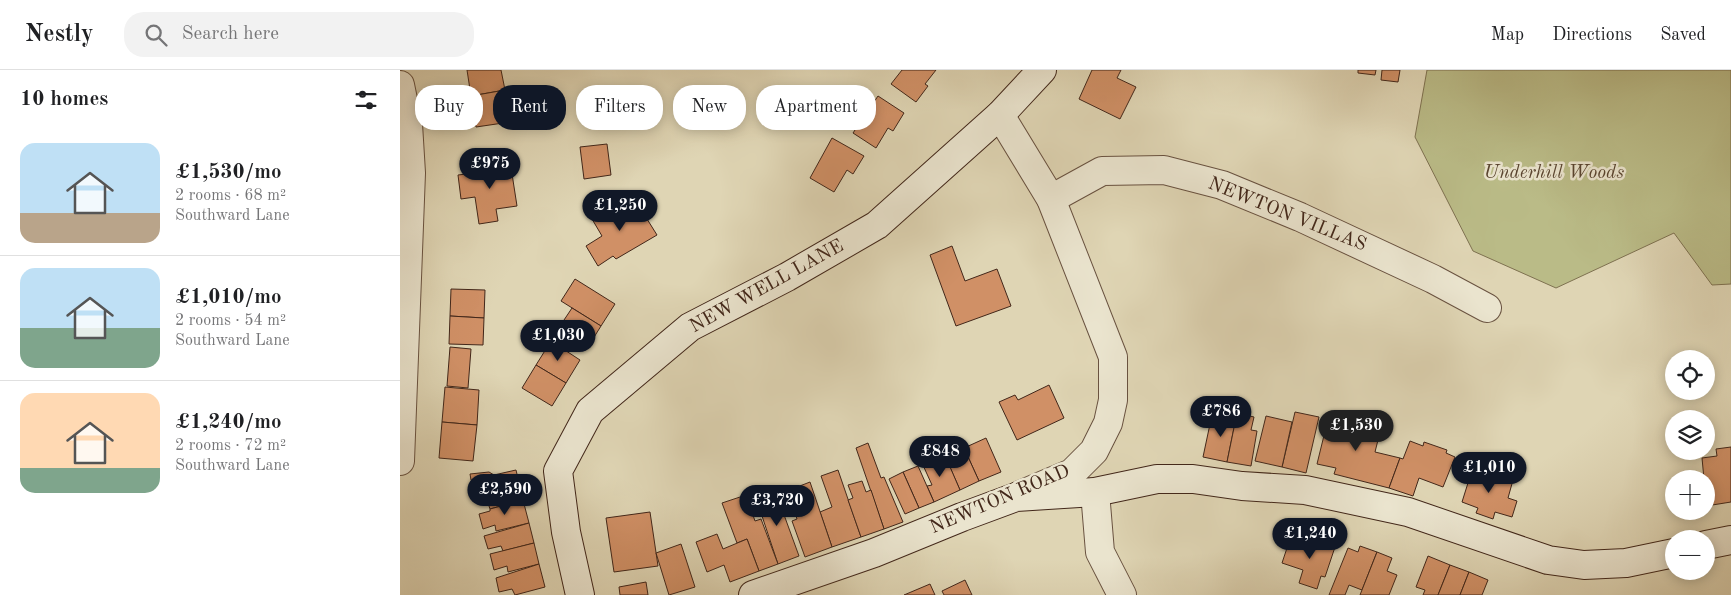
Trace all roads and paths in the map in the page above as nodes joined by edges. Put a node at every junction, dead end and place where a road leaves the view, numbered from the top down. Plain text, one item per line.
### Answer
1 (1042, 70) edge
2 (400, 85) edge
3 (1000, 115) junction
4 (1051, 199) junction
5 (1487, 308) dead end
6 (400, 460) edge
7 (1095, 492) junction
8 (1016, 497) junction
9 (1731, 540) edge
10 (1715, 543) edge
11 (1665, 554) edge
12 (580, 595) edge
13 (753, 595) edge
14 (1122, 595) edge

1 - 3 street
2 - 6 street
3 - 4 street, NEWTON ROAD
3 - 12 street, NEW WELL LANE
4 - 5 street, NEWTON VILLAS
4 - 8 street, NEWTON ROAD
7 - 8 street
7 - 11 street
7 - 14 street
8 - 13 street, NEWTON ROAD
9 - 10 street

